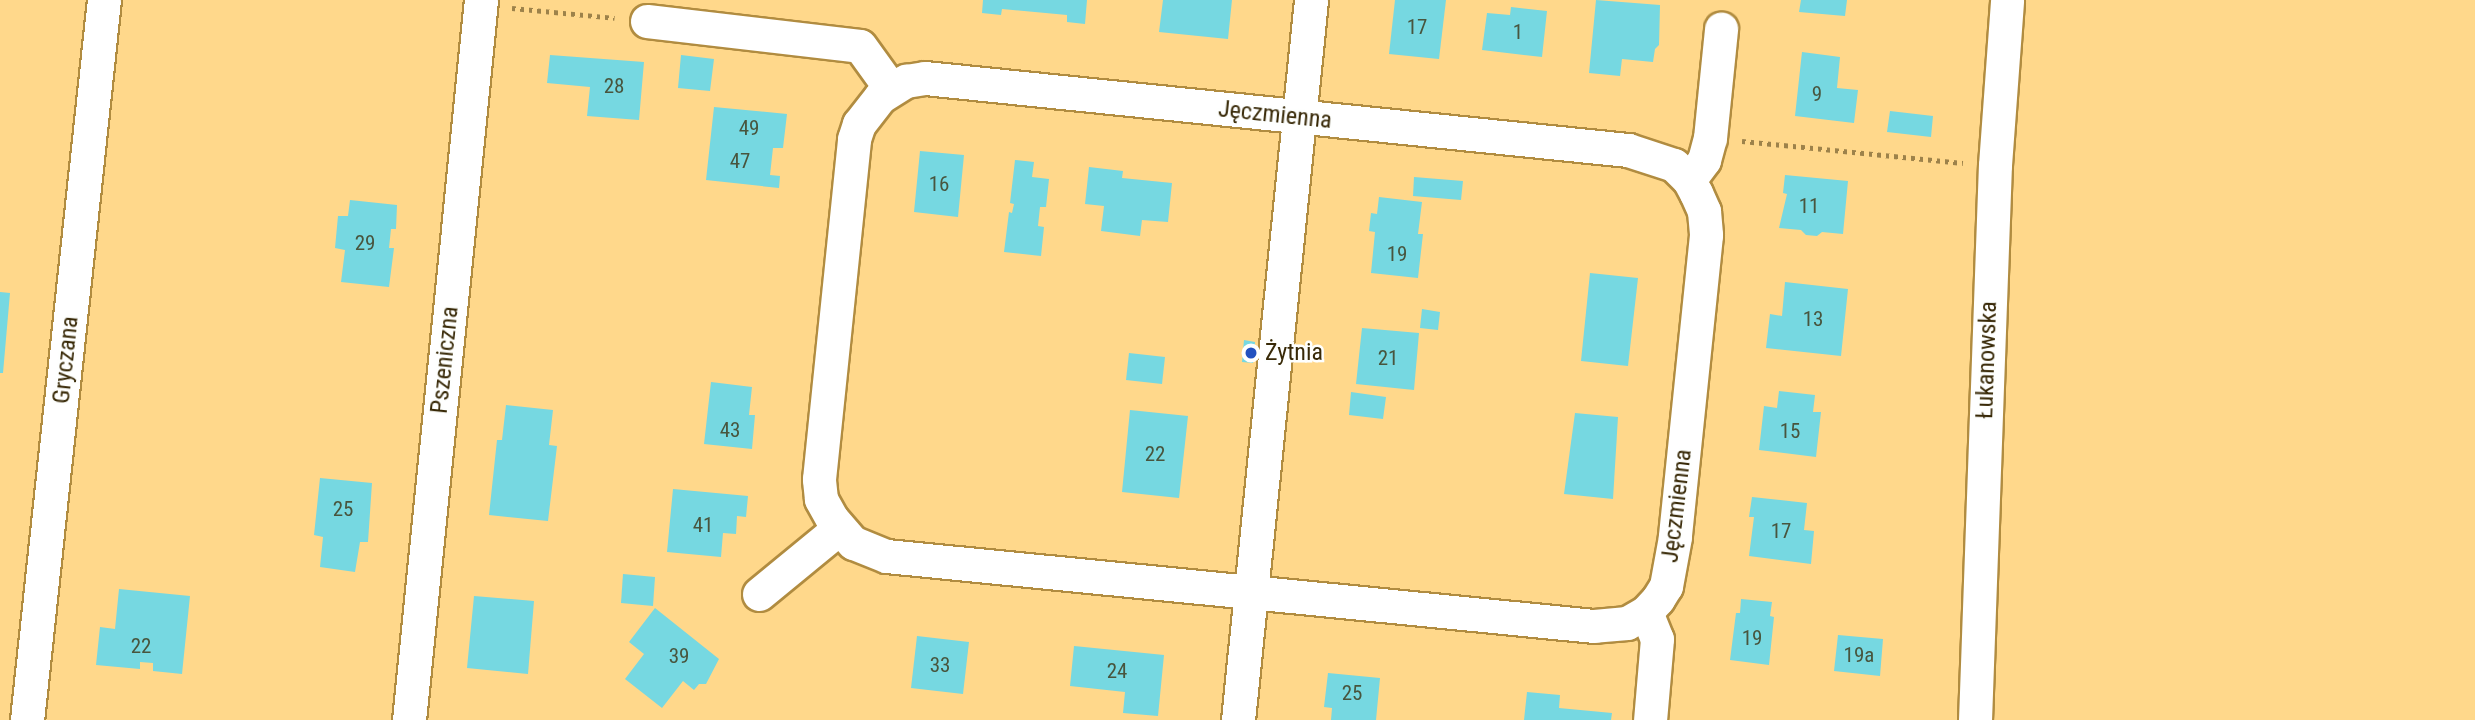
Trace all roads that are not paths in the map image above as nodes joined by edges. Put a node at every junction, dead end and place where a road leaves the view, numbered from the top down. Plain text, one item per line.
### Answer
1 (104, 0) edge
2 (1311, 0) edge
3 (2007, 0) edge
4 (480, 3) edge
5 (647, 21) road end
6 (1721, 29) dead end
7 (891, 89) junction
8 (1299, 117) junction
9 (1689, 180) junction
10 (838, 528) junction
11 (1251, 592) junction
12 (759, 594) dead end
13 (1646, 612) junction
14 (27, 720) edge
15 (409, 720) edge
16 (1238, 720) edge
17 (1650, 720) edge
18 (1975, 720) edge

1 - 14 street, Gryczana
2 - 8 street
3 - 18 street, Łukanowska
4 - 15 street, Pszeniczna
5 - 7 street
6 - 9 street
7 - 8 street, Jęczmienna
7 - 10 street, Jęczmienna
8 - 9 street, Jęczmienna
8 - 11 street
9 - 13 street, Jęczmienna
10 - 11 street, Jęczmienna
10 - 12 street
11 - 13 street, Jęczmienna
11 - 16 street
13 - 17 street

